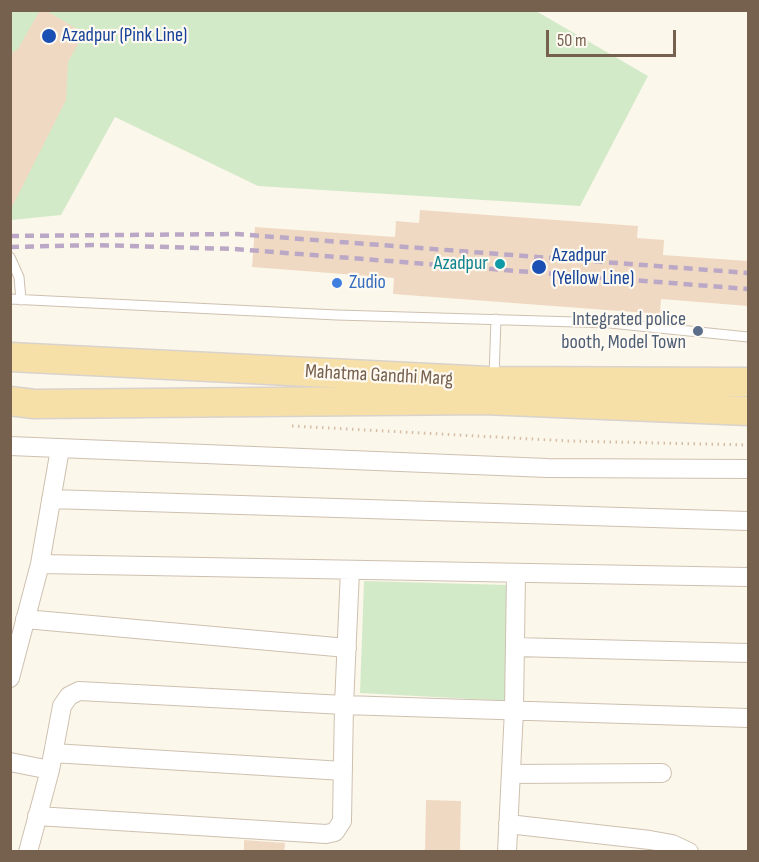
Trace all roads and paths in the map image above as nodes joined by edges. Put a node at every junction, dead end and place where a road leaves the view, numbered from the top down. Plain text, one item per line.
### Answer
1 (10, 257) edge
2 (10, 299) edge
3 (21, 300) junction
4 (496, 319) junction
5 (748, 337) edge
6 (10, 357) edge
7 (494, 381) junction
8 (748, 382) edge
9 (10, 401) edge
10 (748, 411) edge
11 (282, 426) dead end
12 (748, 445) edge
13 (10, 446) edge
14 (60, 449) junction
15 (748, 469) edge
16 (51, 499) junction
17 (748, 521) edge
18 (40, 564) junction
19 (350, 570) junction
20 (516, 573) junction
21 (748, 577) edge
22 (25, 620) junction
23 (515, 647) junction
24 (346, 648) junction
25 (748, 653) edge
26 (10, 678) edge
27 (344, 705) junction
28 (514, 710) junction
29 (748, 718) edge
30 (51, 761) junction
31 (10, 762) edge
32 (343, 771) junction
33 (662, 773) dead end
34 (511, 774) junction
35 (38, 816) junction
36 (508, 824) junction
37 (28, 852) edge
38 (507, 852) edge
39 (689, 852) edge

1 - 3 lane
2 - 3 lane
3 - 4 lane
4 - 5 lane
4 - 7 lane
6 - 7 main road, Mahatma Gandhi Marg
7 - 8 main road, Mahatma Gandhi Marg
9 - 10 main road, Mahatma Gandhi Marg
11 - 12 path
13 - 14 street
14 - 15 street
14 - 16 street
16 - 17 street
16 - 18 street
18 - 19 street
18 - 22 street
19 - 20 street
19 - 24 street
20 - 21 street
20 - 23 street
22 - 24 street
22 - 26 street
23 - 25 street
23 - 28 street
24 - 27 street
27 - 28 street
27 - 30 street
27 - 32 street
28 - 29 street
28 - 34 street
30 - 31 street
30 - 32 street
30 - 35 street
32 - 35 street
33 - 34 street
34 - 36 street
35 - 37 street
36 - 38 street
36 - 39 street

